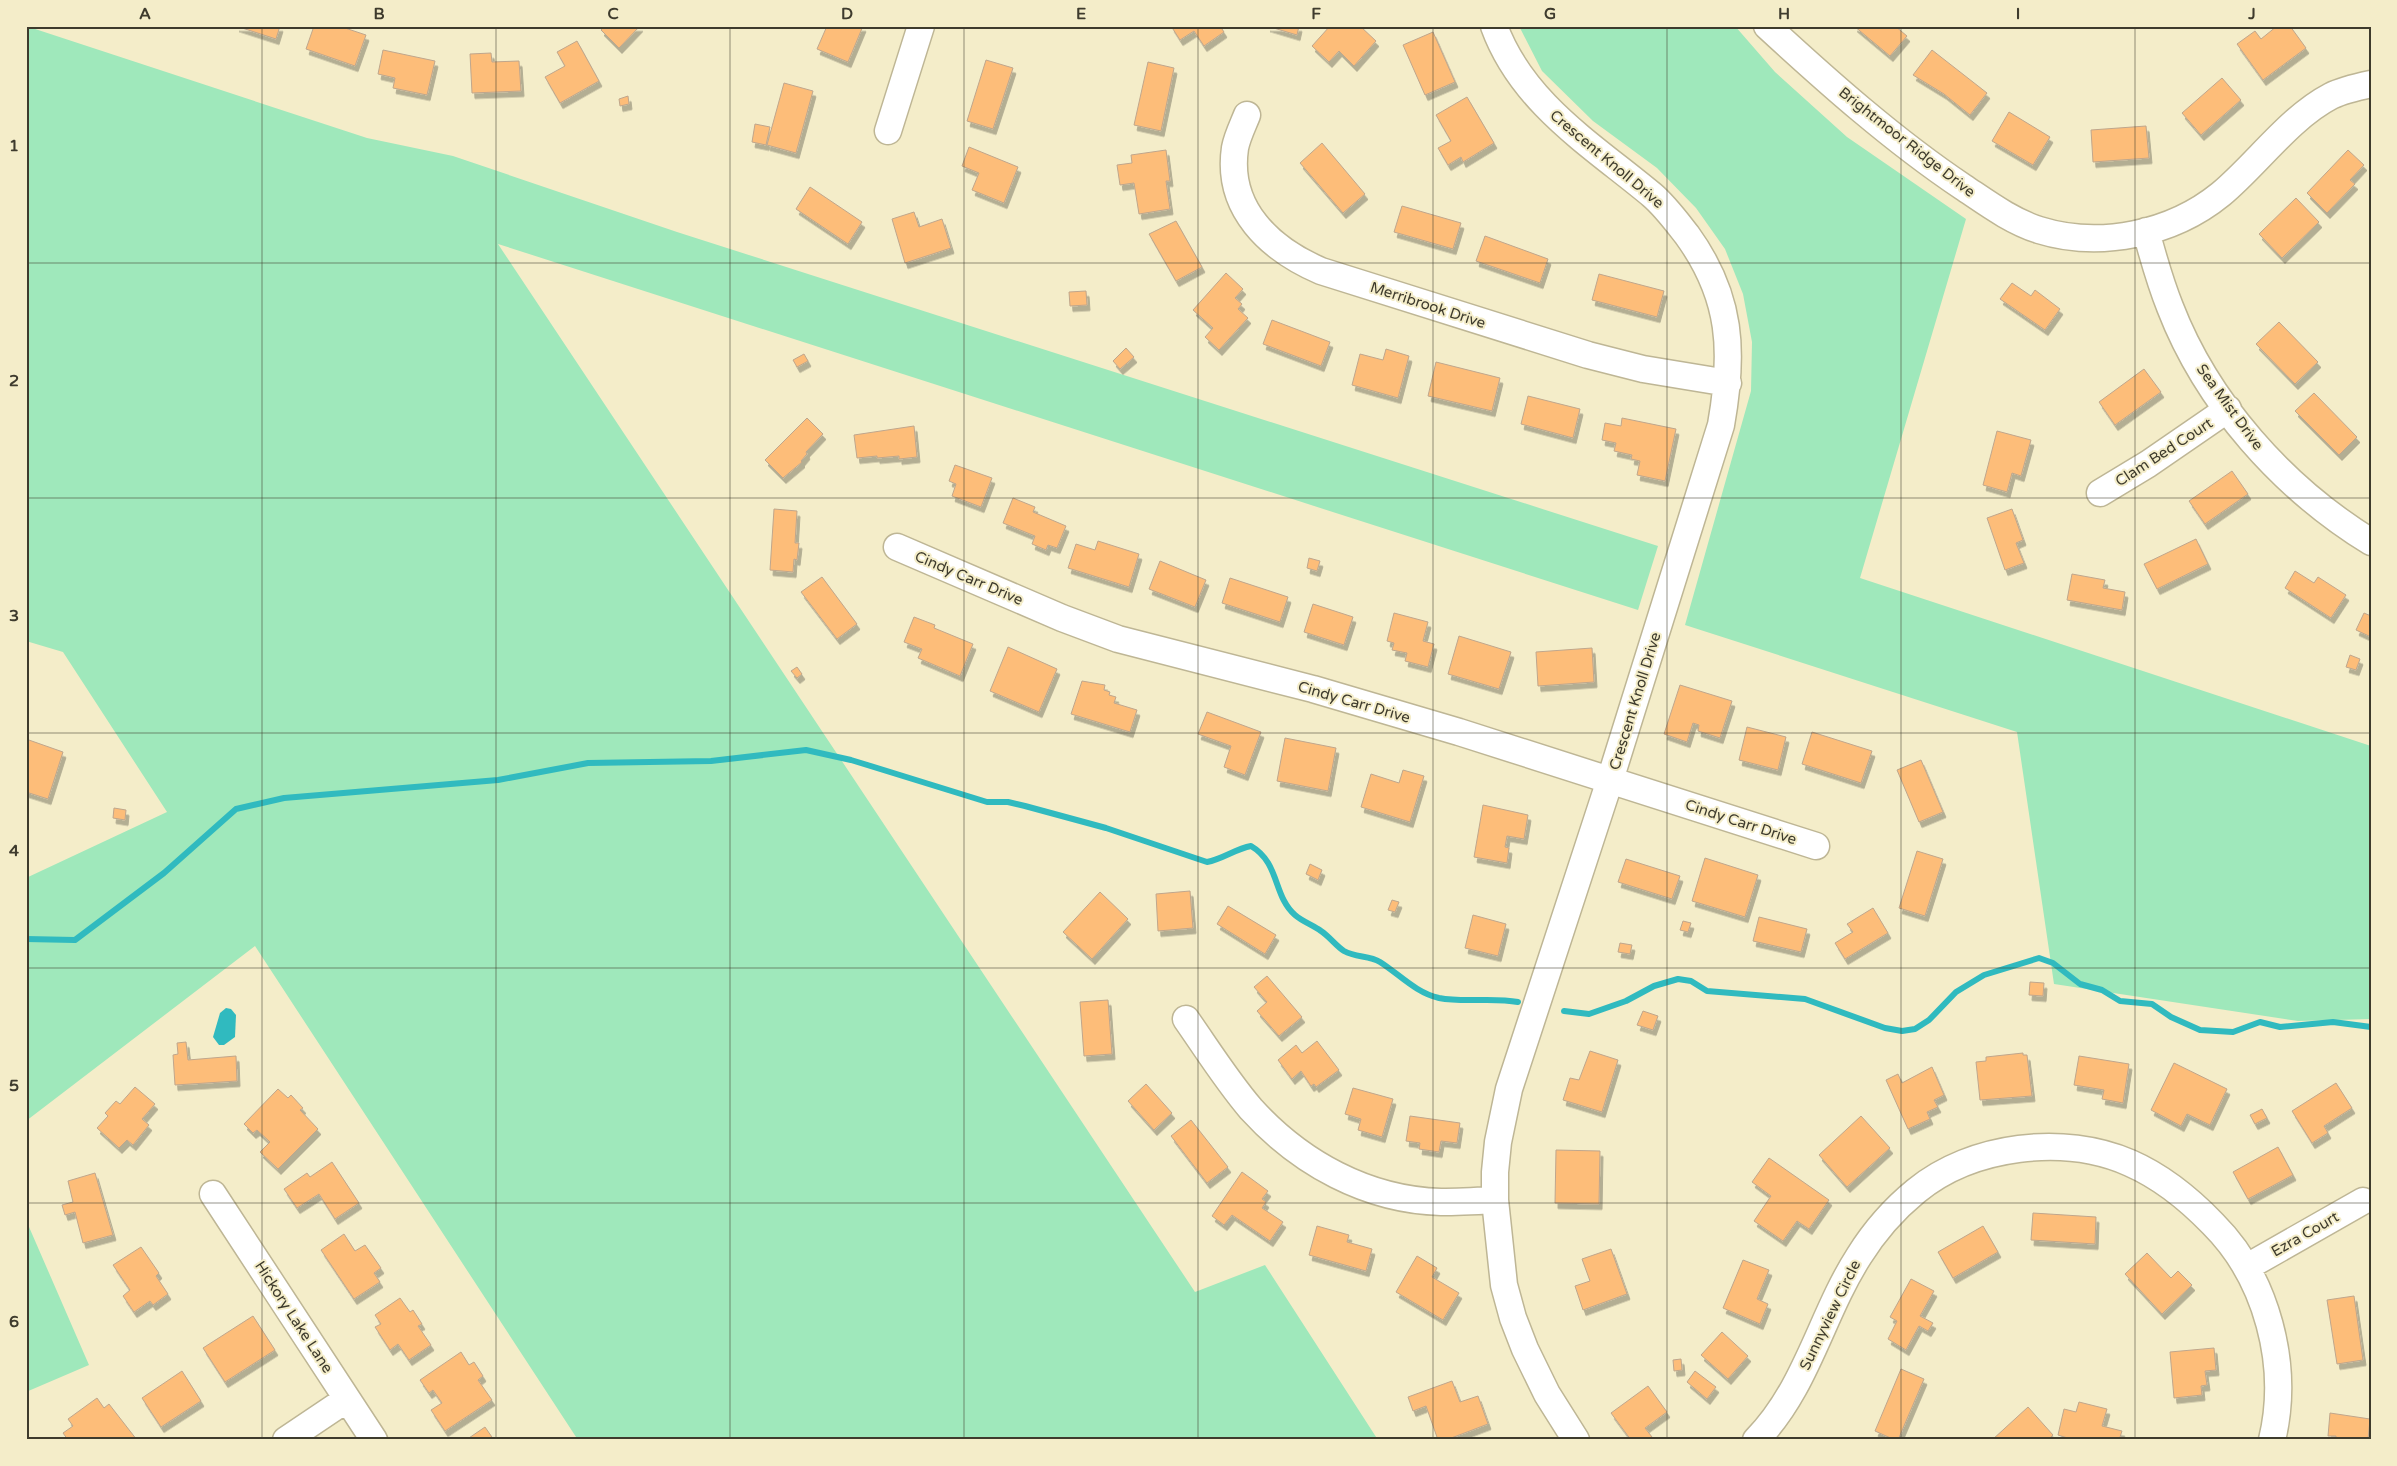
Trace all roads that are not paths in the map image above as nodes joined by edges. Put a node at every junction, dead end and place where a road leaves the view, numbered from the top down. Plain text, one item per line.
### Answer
1 (922, 26) edge
2 (1494, 26) edge
3 (1767, 26) edge
4 (2371, 84) edge
5 (1247, 115) dead end
6 (888, 131) dead end
7 (2146, 231) junction
8 (1728, 383) junction
9 (2228, 409) junction
10 (2100, 493) dead end
11 (2371, 542) edge
12 (896, 546) dead end
13 (1610, 780) junction
14 (1816, 846) dead end
15 (1186, 1019) dead end
16 (214, 1194) dead end
17 (1495, 1200) junction
18 (2363, 1201) dead end
19 (2247, 1267) junction
20 (347, 1399) junction
21 (286, 1440) edge
22 (374, 1440) edge
23 (1576, 1440) edge
24 (1756, 1440) edge
25 (2272, 1440) edge

1 - 6 street
2 - 8 street, Crescent Knoll Drive
3 - 7 street, Brightmoor Ridge Drive
4 - 7 street, Brightmoor Ridge Drive
5 - 8 street, Merribrook Drive
7 - 9 street, Sea Mist Drive
8 - 13 street, Crescent Knoll Drive
9 - 10 street, Clam Bed Court
9 - 11 street, Sea Mist Drive
12 - 13 street, Cindy Carr Drive
13 - 14 street, Cindy Carr Drive
13 - 17 street, Crescent Knoll Drive
15 - 17 street
16 - 20 street, Hickory Lake Lane
17 - 23 street, Crescent Knoll Drive
18 - 19 street, Ezra Court
19 - 24 street, Sunnyview Circle
19 - 25 street, Sunnyview Circle
20 - 21 street
20 - 22 street, Hickory Lake Lane

